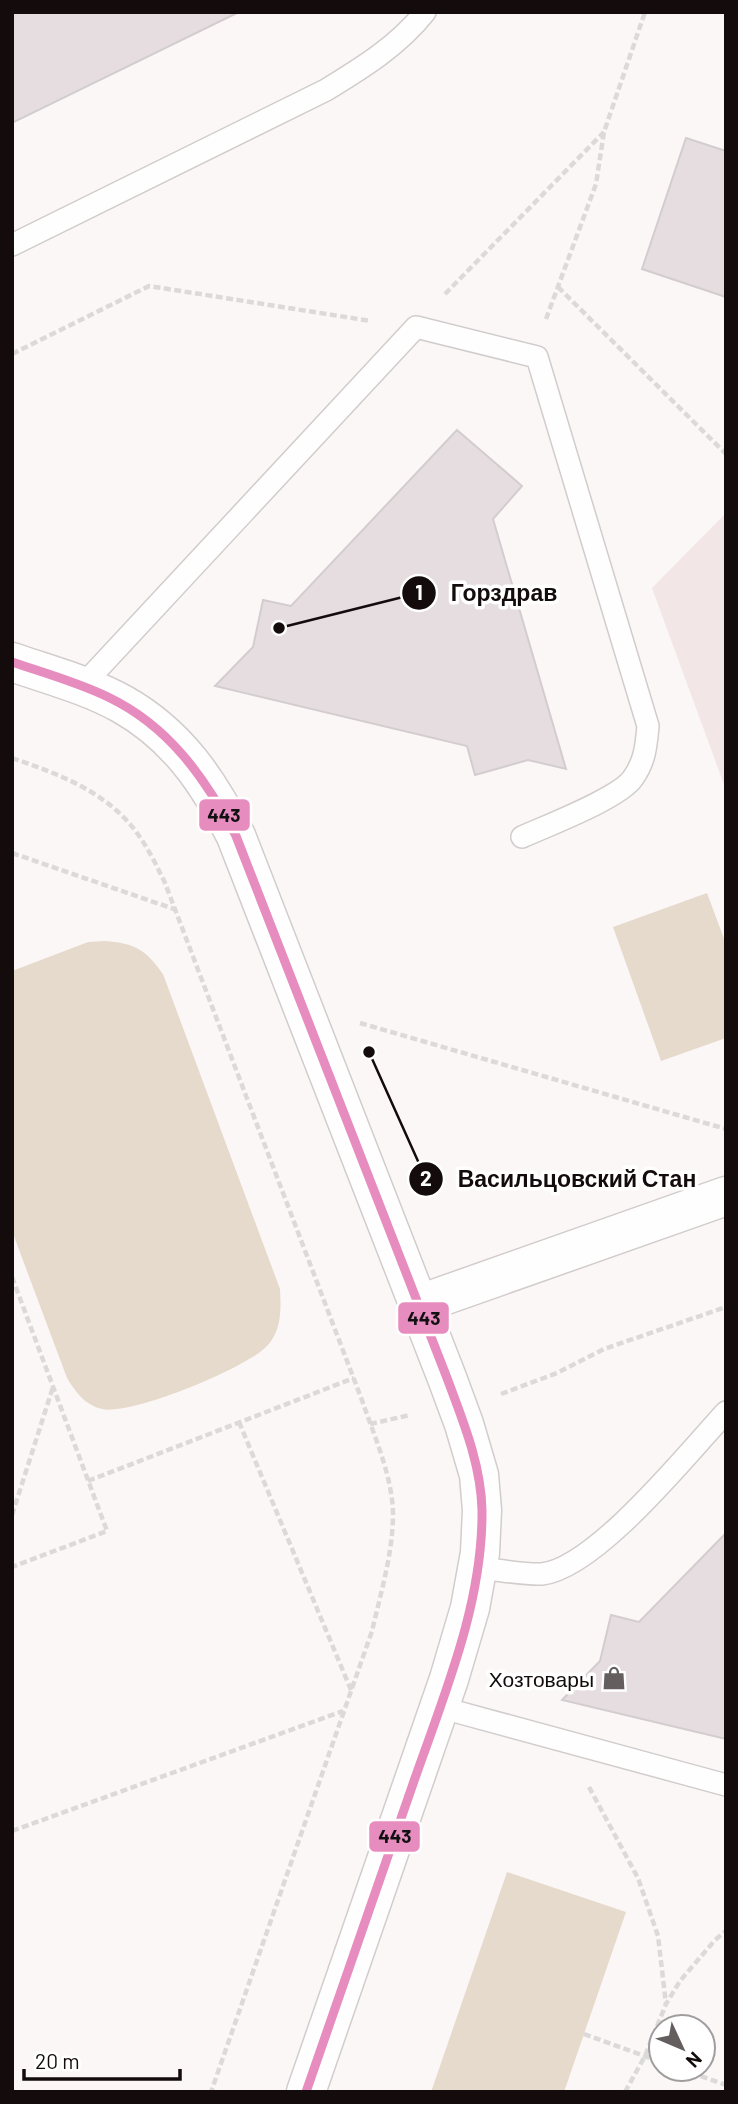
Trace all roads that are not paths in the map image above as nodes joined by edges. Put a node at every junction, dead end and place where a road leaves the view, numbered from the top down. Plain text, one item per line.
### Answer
1 (425, 12) edge
2 (12, 245) edge
3 (12, 662) edge
4 (82, 687) junction
5 (522, 837) dead end
6 (726, 1196) edge
7 (420, 1304) junction
8 (726, 1412) edge
9 (477, 1568) junction
10 (439, 1707) junction
11 (726, 1785) edge
12 (306, 2092) edge

1 - 2 lane
3 - 4 street
4 - 5 lane
4 - 7 street
6 - 7 street
7 - 9 street
8 - 9 lane
9 - 10 street
10 - 11 lane
10 - 12 street

